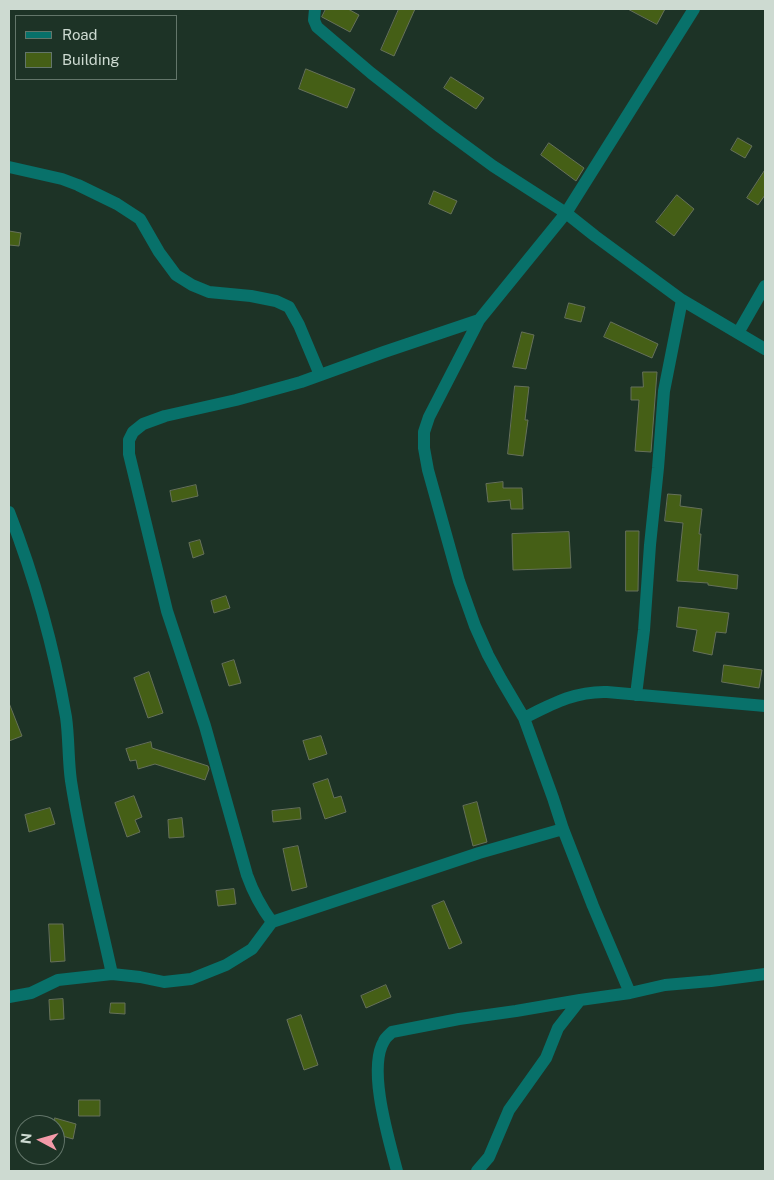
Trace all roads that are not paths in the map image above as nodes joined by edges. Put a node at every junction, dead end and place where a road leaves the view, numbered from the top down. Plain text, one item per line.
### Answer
1 (316, 9) edge
2 (694, 9) edge
3 (9, 168) edge
4 (566, 213) junction
5 (765, 286) edge
6 (682, 300) junction
7 (479, 320) junction
8 (738, 333) junction
9 (765, 349) edge
10 (320, 375) junction
11 (9, 512) edge
12 (636, 695) junction
13 (765, 706) edge
14 (524, 718) junction
15 (563, 829) junction
16 (272, 922) junction
17 (112, 974) junction
18 (765, 974) edge
19 (630, 993) junction
20 (9, 997) edge
21 (580, 1000) junction
22 (397, 1171) edge
23 (477, 1171) edge

1 - 4 street
2 - 4 street
3 - 10 street
4 - 6 street
4 - 7 street
5 - 8 street
6 - 8 street
6 - 12 street
7 - 10 street
7 - 14 street
8 - 9 street
10 - 16 street
11 - 17 street
12 - 13 street
12 - 14 street
14 - 15 street
15 - 16 street
15 - 19 street
16 - 17 street
17 - 20 street
18 - 19 street
19 - 21 street
21 - 22 street
21 - 23 street

